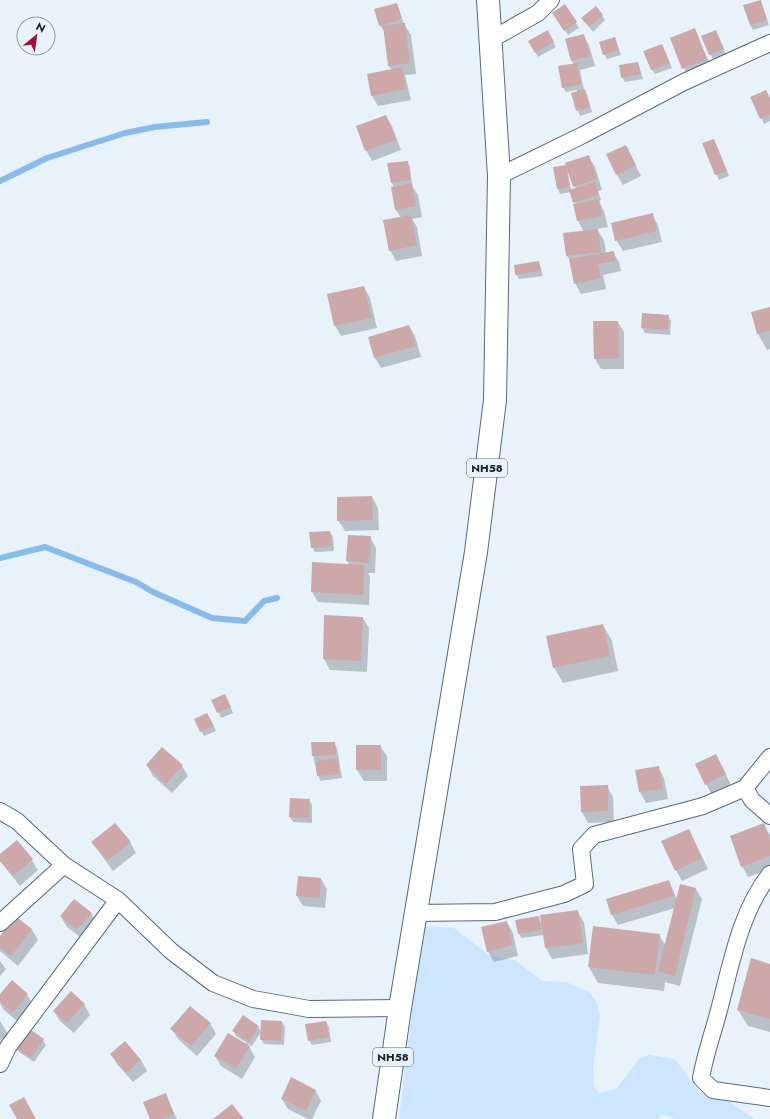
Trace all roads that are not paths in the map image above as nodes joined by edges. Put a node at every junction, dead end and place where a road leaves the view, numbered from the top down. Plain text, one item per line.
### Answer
1 (488, 0) edge
2 (551, 0) edge
3 (492, 39) junction
4 (770, 43) edge
5 (499, 176) junction
6 (770, 757) edge
7 (745, 788) junction
8 (0, 811) edge
9 (770, 816) edge
10 (64, 865) junction
11 (770, 874) edge
12 (118, 900) junction
13 (415, 922) junction
14 (0, 923) edge
15 (401, 1001) junction
16 (0, 1064) edge
17 (770, 1098) edge
18 (384, 1119) edge

1 - 3 main road, NH58
2 - 3 street
3 - 5 main road, NH58
4 - 5 street
5 - 13 main road, NH58
6 - 7 street
7 - 9 street
7 - 13 street
8 - 10 street
10 - 12 street
10 - 14 street
11 - 17 street
12 - 15 street
12 - 16 street
13 - 15 main road, NH58
15 - 18 main road, NH58

